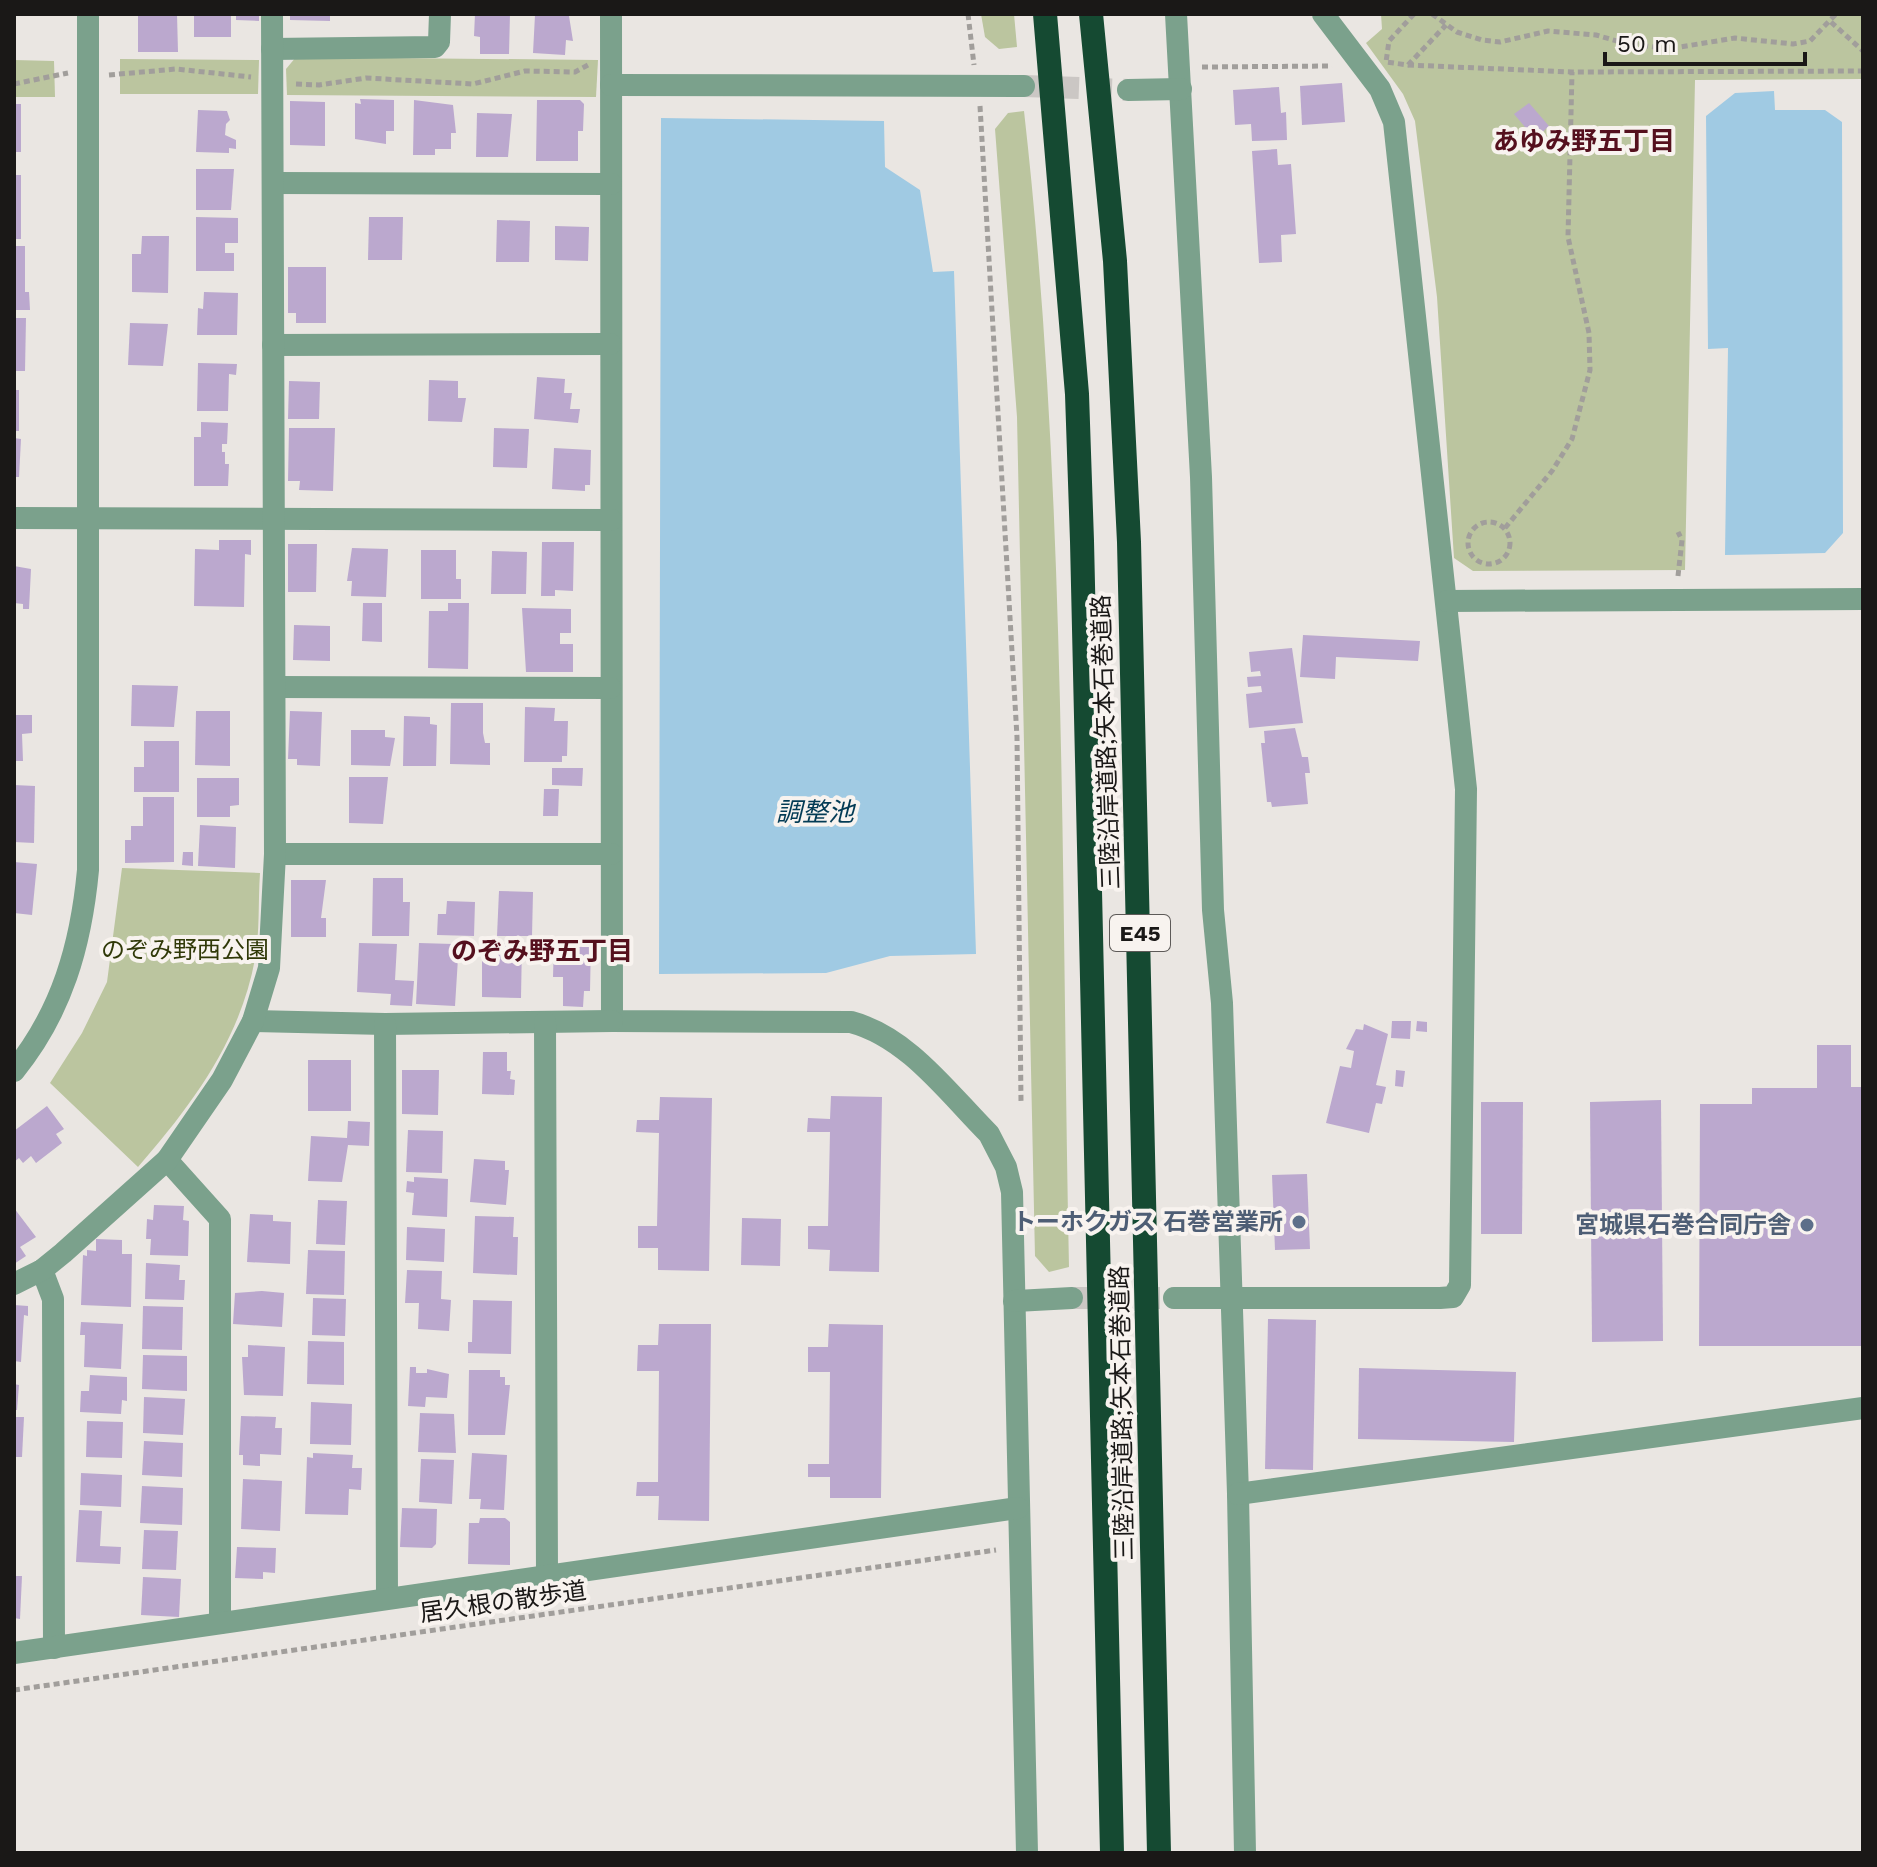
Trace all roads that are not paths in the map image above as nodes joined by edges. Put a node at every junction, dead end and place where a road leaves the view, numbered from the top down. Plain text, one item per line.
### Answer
1 (88, 14) edge
2 (272, 14) edge
3 (440, 14) edge
4 (611, 14) edge
5 (1045, 14) edge
6 (1091, 14) edge
7 (1176, 14) edge
8 (1323, 14) edge
9 (272, 49) junction
10 (611, 75) junction
11 (1181, 78) junction
12 (1024, 86) tunnel mouth
13 (1128, 90) tunnel mouth
14 (275, 183) junction
15 (611, 184) junction
16 (610, 344) junction
17 (273, 345) junction
18 (14, 518) edge
19 (89, 518) junction
20 (274, 518) junction
21 (611, 520) junction
22 (1863, 599) edge
23 (1447, 601) junction
24 (275, 687) junction
25 (610, 688) junction
26 (275, 854) junction
27 (611, 854) junction
28 (253, 1021) junction
29 (612, 1021) junction
30 (545, 1022) junction
31 (385, 1024) junction
32 (14, 1071) edge
33 (167, 1160) junction
34 (42, 1270) junction
35 (14, 1284) edge
36 (1232, 1297) junction
37 (1072, 1298) tunnel mouth
38 (1174, 1298) tunnel mouth
39 (1014, 1301) junction
40 (1863, 1408) edge
41 (1238, 1494) junction
42 (1018, 1508) junction
43 (547, 1576) junction
44 (387, 1598) junction
45 (220, 1623) junction
46 (54, 1648) junction
47 (14, 1653) edge
48 (1027, 1853) edge
49 (1112, 1853) edge
50 (1159, 1853) edge
51 (1245, 1853) edge

1 - 19 street
2 - 9 street
3 - 9 street
4 - 10 street
5 - 49 highway, 三陸沿岸道路;矢本石巻道路 / E45
6 - 50 highway, 三陸沿岸道路;矢本石巻道路 / E45
7 - 11 street
8 - 23 street
9 - 14 street
10 - 12 street
10 - 15 street
11 - 13 street
11 - 36 street
14 - 15 street
14 - 17 street
15 - 16 street
16 - 17 street
16 - 21 street
17 - 20 street
18 - 19 street
19 - 20 street
19 - 32 street
20 - 21 street
20 - 24 street
21 - 25 street
22 - 23 street
23 - 36 street
24 - 25 street
24 - 26 street
25 - 27 street
26 - 27 street
26 - 28 street
27 - 29 street
28 - 31 street
28 - 33 street
29 - 30 street
29 - 39 street
30 - 31 street
30 - 43 street
31 - 44 street
33 - 34 street
33 - 45 street
34 - 35 street
34 - 46 street
36 - 38 street
36 - 41 street
37 - 39 street
39 - 42 street
40 - 41 street
41 - 51 street
42 - 43 street
42 - 48 street
43 - 44 street
44 - 45 street
45 - 46 street
46 - 47 street

